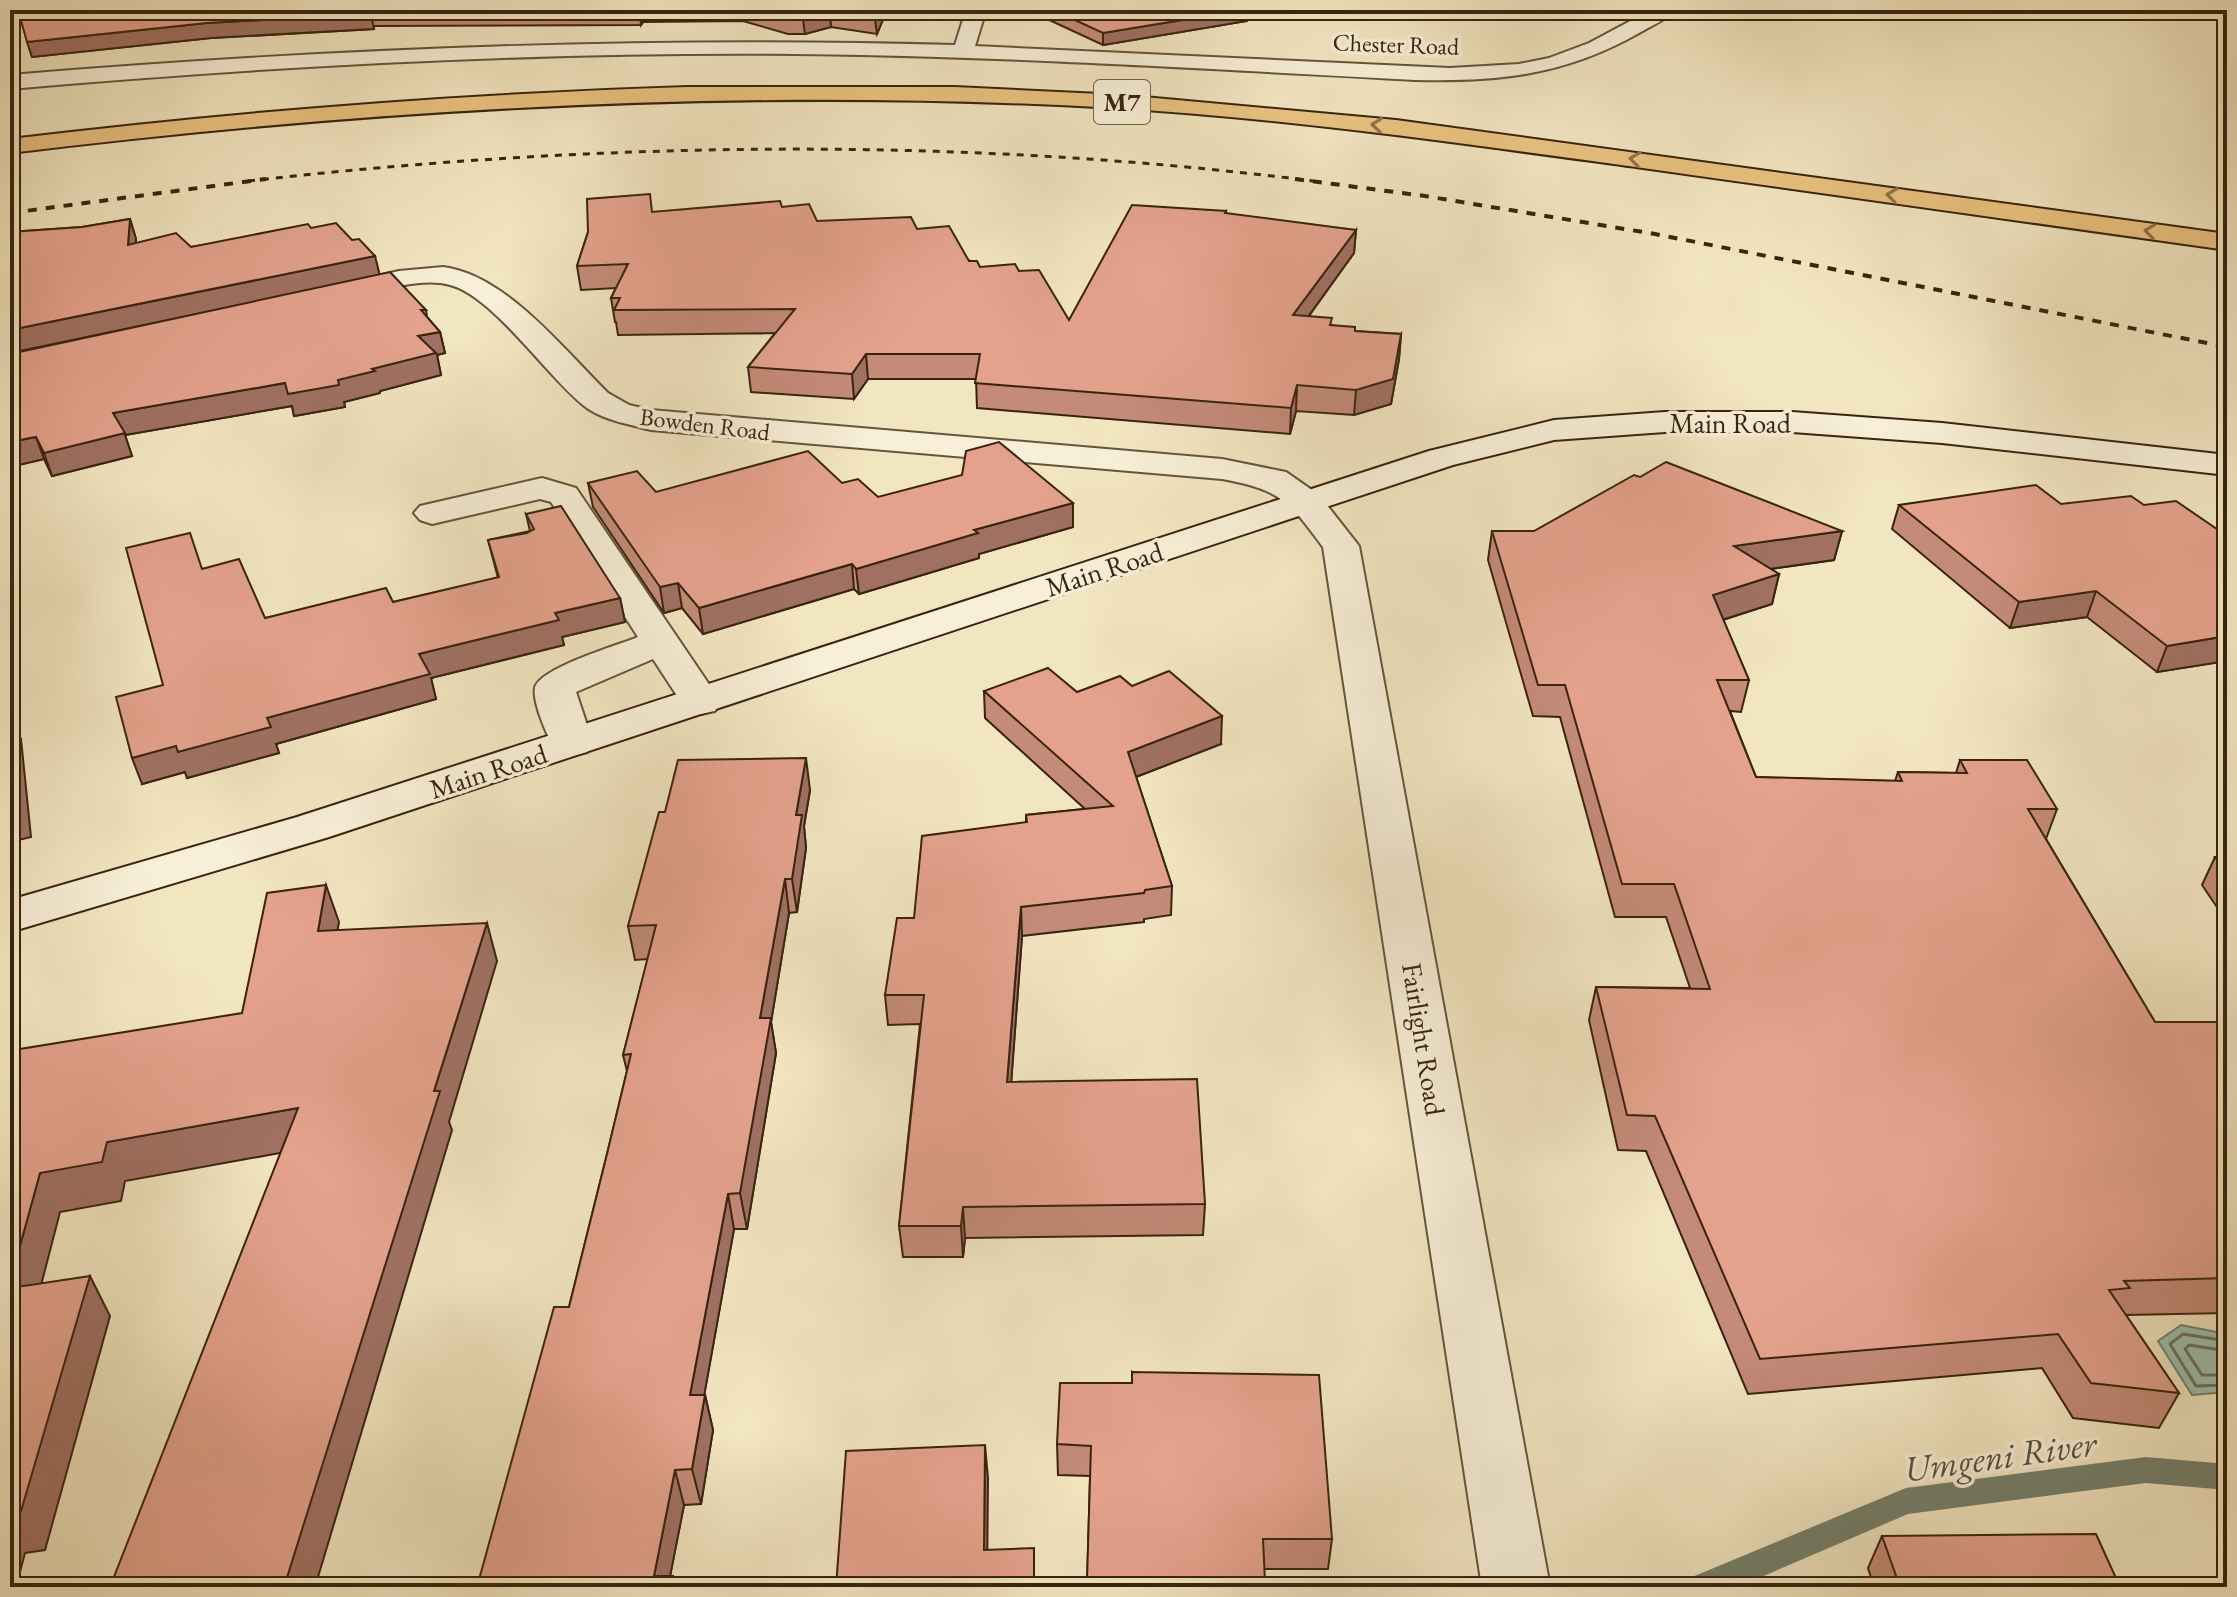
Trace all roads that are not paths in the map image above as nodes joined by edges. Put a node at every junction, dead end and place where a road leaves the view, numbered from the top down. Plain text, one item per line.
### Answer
1 (976, 10) edge
2 (1665, 10) edge
3 (963, 51) junction
4 (735, 71) dead end
5 (596, 74) dead end
6 (1133, 81) dead end
7 (10, 82) edge
8 (428, 83) dead end
9 (279, 95) dead end
10 (10, 124) edge
11 (10, 146) edge
12 (2227, 242) edge
13 (316, 298) edge
14 (2227, 465) edge
15 (1307, 502) junction
16 (432, 513) dead end
17 (661, 642) junction
18 (701, 702) junction
19 (572, 743) junction
20 (10, 916) edge
21 (1516, 1587) edge

1 - 3 street
2 - 3 street, Chester Road
3 - 7 street, Chester Road
4 - 6 highway, M7
5 - 8 highway
9 - 10 highway
12 -> 11 highway, M7
13 - 15 street, Bowden Road
14 - 15 street, Main Road
15 - 18 street, Main Road
15 - 21 street, Fairlight Road
16 - 17 street
17 - 18 street
17 - 19 street
18 - 19 street, Main Road
19 - 20 street, Main Road

